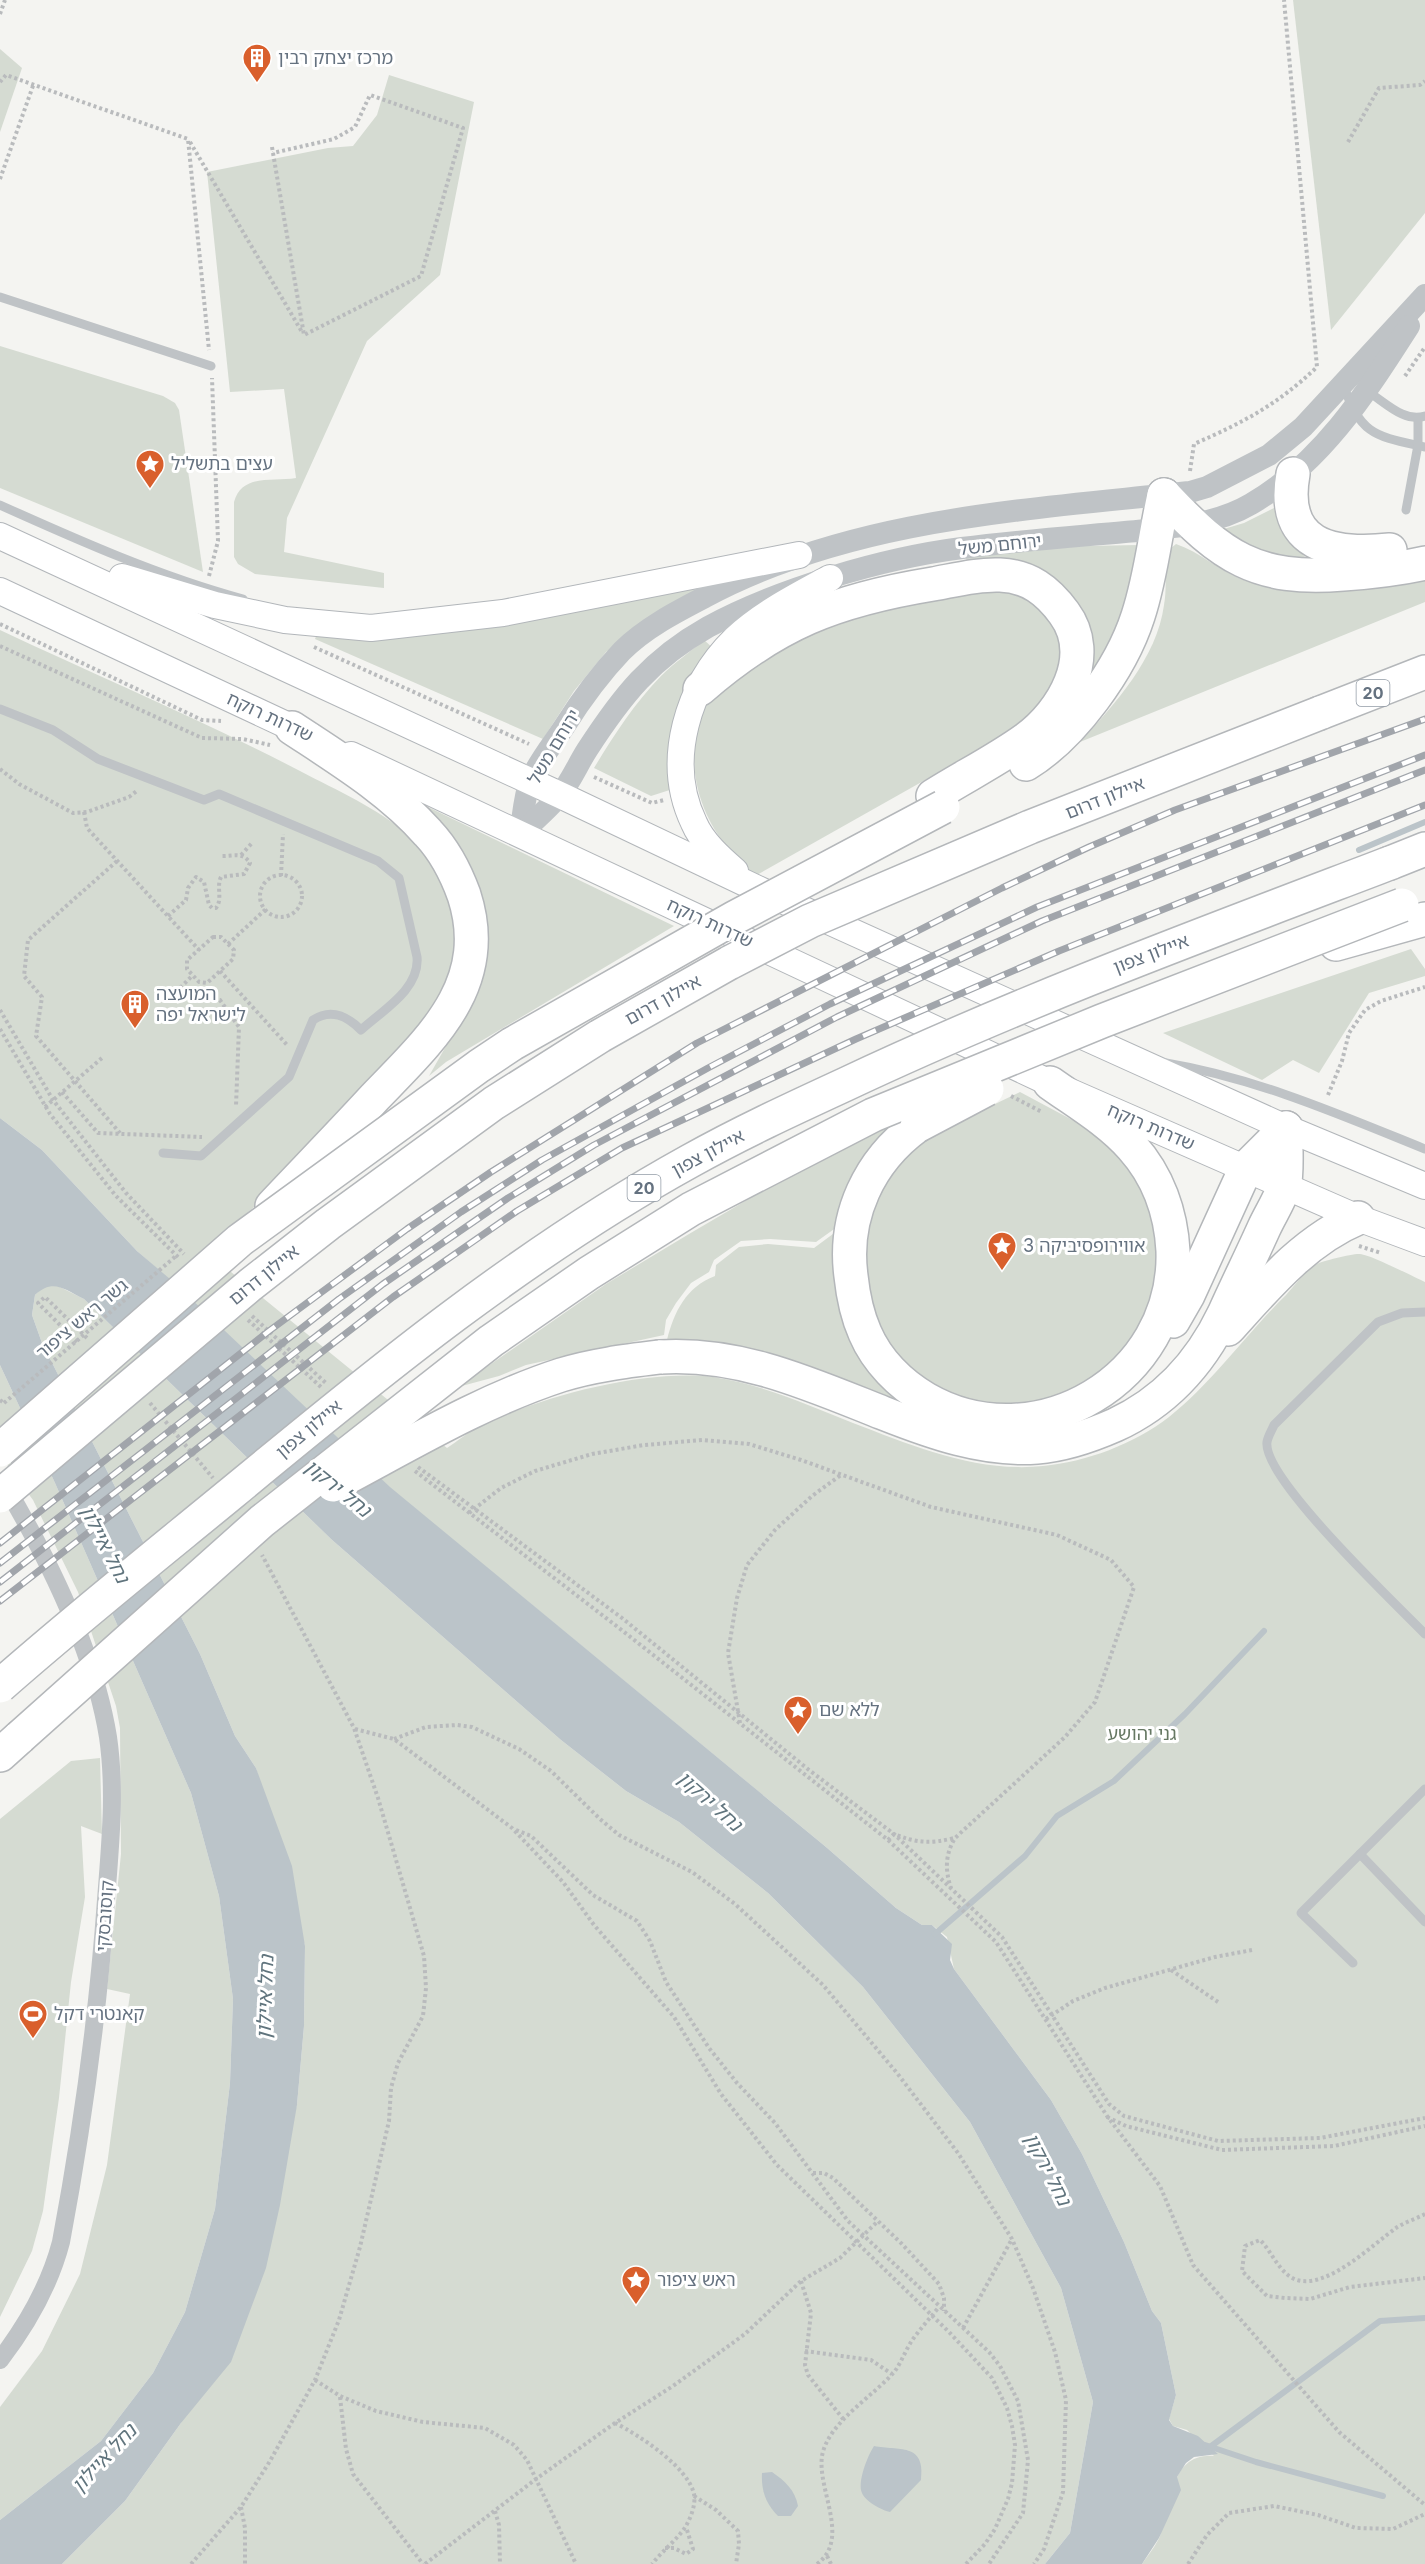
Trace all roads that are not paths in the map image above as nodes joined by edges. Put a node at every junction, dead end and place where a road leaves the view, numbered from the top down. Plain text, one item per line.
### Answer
1 (1425, 295) edge
2 (0, 297) edge
3 (1425, 301) edge
4 (211, 366) road end
5 (1342, 382) junction
6 (1367, 391) junction
7 (1352, 411) junction
8 (1421, 417) edge
9 (1422, 446) edge
10 (1293, 474) junction
11 (1181, 503) junction
12 (0, 506) edge
13 (1406, 510) dead end
14 (1156, 529) junction
15 (0, 536) edge
16 (1425, 546) edge
17 (30, 550) junction
18 (799, 555) junction
19 (1425, 563) edge
20 (830, 578) junction
21 (7, 598) edge
22 (252, 601) dead end
23 (292, 610) dead end
24 (456, 619) junction
25 (1425, 672) edge
26 (700, 689) junction
27 (0, 708) edge
28 (292, 728) junction
29 (530, 781) junction
30 (560, 795) junction
31 (938, 801) junction
32 (520, 834) junction
33 (1425, 849) edge
34 (762, 891) junction
35 (1416, 911) edge
36 (1192, 986) junction
37 (1130, 1057) junction
38 (1050, 1083) junction
39 (1286, 1128) junction
40 (1425, 1149) edge
41 (163, 1153) dead end
42 (1246, 1168) junction
43 (1284, 1185) junction
44 (1425, 1186) edge
45 (1358, 1218) junction
46 (240, 1240) junction
47 (1425, 1243) edge
48 (1425, 1312) edge
49 (1186, 1374) junction
50 (1058, 1413) junction
51 (0, 1450) edge
52 (0, 1477) edge
53 (0, 1496) edge
54 (262, 1521) junction
55 (1425, 1634) edge
56 (0, 1686) edge
57 (10, 1746) edge
58 (1425, 1790) edge
59 (1360, 1854) junction
60 (1425, 1922) edge
61 (1353, 1963) dead end
62 (0, 2360) edge

1 - 5 street, ירוחם משל
2 - 4 lane
3 - 6 street, ירוחם משל
5 - 6 lane
5 - 7 lane
5 - 11 street, ירוחם משל
6 - 7 street, ירוחם משל
6 - 8 lane
7 - 9 lane
7 - 10 street, ירוחם משל
8 - 9 lane
9 - 13 lane
10 - 11 street, ירוחם משל
10 - 16 highway
11 - 14 highway
11 - 18 street, ירוחם משל
11 - 19 highway
12 - 22 lane
14 - 20 street, ירוחם משל
14 - 31 highway
15 - 17 main road
17 - 24 main road
17 - 29 main road
18 - 24 main road
18 - 29 street, ירוחם משל
20 - 26 main road
20 - 30 street, ירוחם משל
21 - 28 main road, שדרות רוקח
23 - 24 lane
25 - 53 highway, איילון דרום / 20, bridge
26 - 31 highway
26 - 34 main road
27 - 41 lane
28 - 32 main road, שדרות רוקח
28 - 46 highway, bridge
29 - 30 main road
29 - 32 street, ירוחם משל
30 - 32 street, ירוחם משל
30 - 34 main road
31 - 46 highway, bridge
32 - 38 main road, שדרות רוקח
33 - 56 highway, איילון צפון / 20, bridge
34 - 37 main road
35 - 36 highway, 20, bridge
36 - 50 highway, bridge
36 - 54 highway, 20, bridge
37 - 39 main road
37 - 40 lane
38 - 42 main road, שדרות רוקח
38 - 50 highway
39 - 42 highway
39 - 43 highway
39 - 44 main road
42 - 43 main road, שדרות רוקח
42 - 50 highway
43 - 45 main road, שדרות רוקח
43 - 49 highway
45 - 47 main road, שדרות רוקח
45 - 49 highway
46 - 51 highway, bridge
48 - 55 lane
49 - 54 highway, bridge
52 - 62 street, קוסובסקי
54 - 57 highway, 20, bridge
58 - 59 lane
59 - 60 lane
59 - 61 lane

